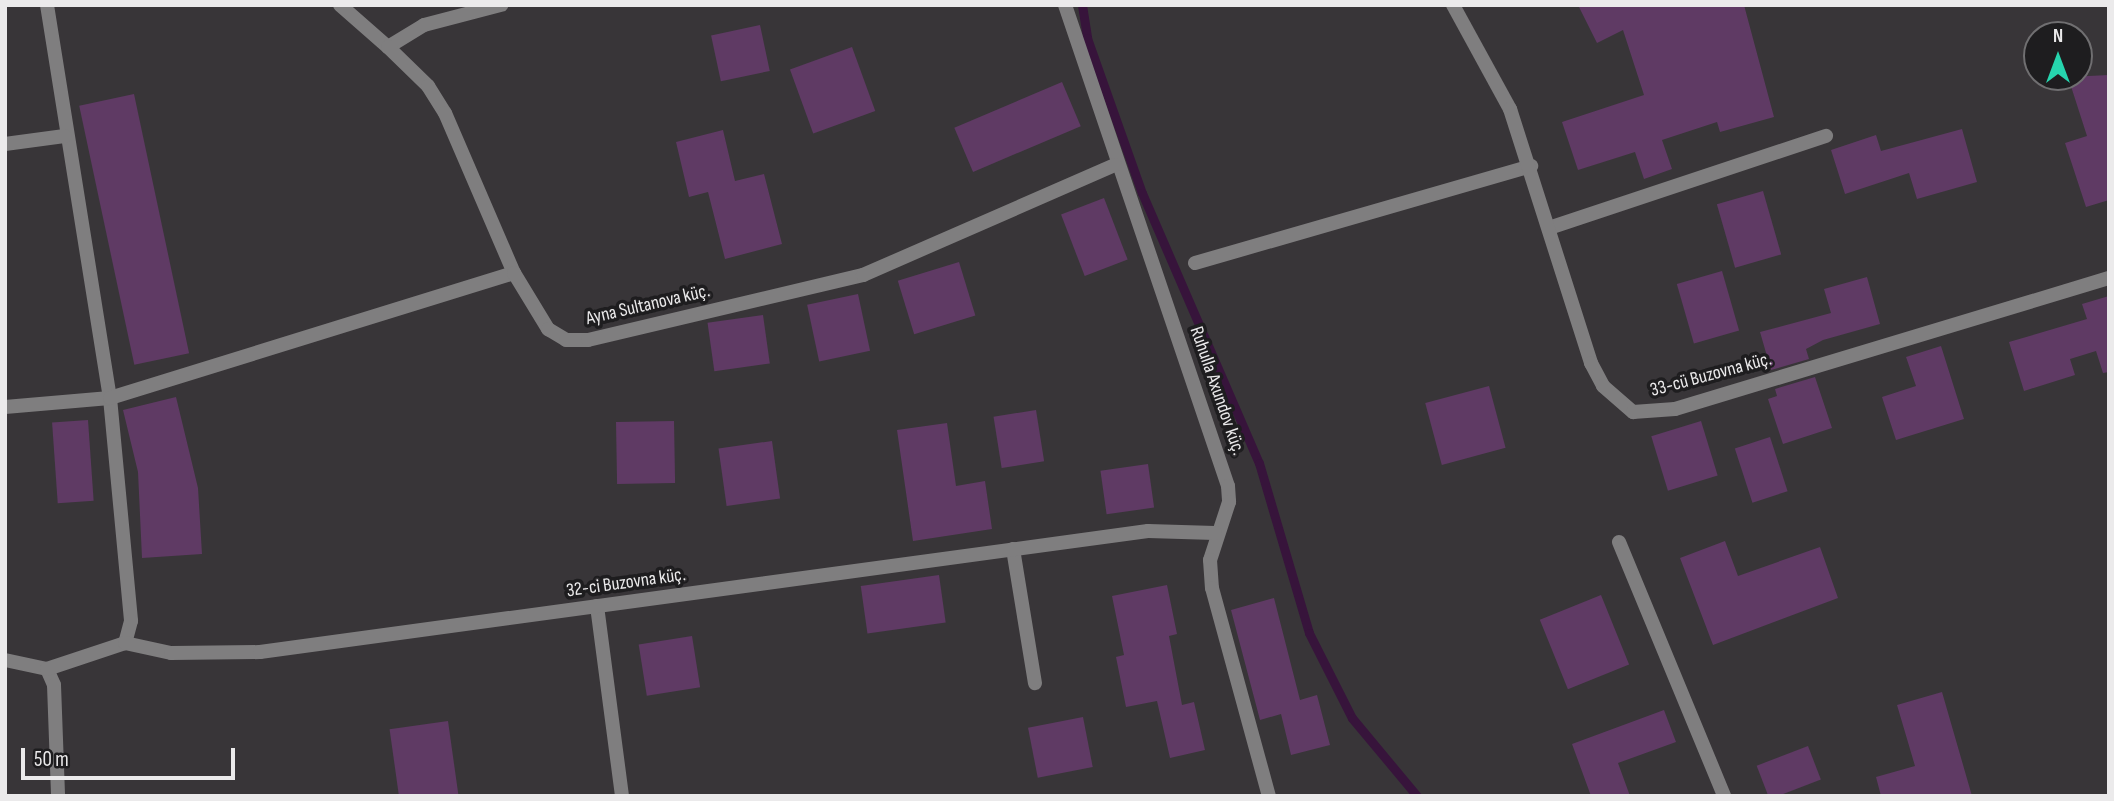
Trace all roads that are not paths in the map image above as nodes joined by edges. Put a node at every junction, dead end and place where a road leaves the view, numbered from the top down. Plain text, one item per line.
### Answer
1 (47, 5) edge
2 (340, 5) edge
3 (501, 5) edge
4 (1065, 5) edge
5 (1454, 5) edge
6 (388, 47) junction
7 (64, 136) junction
8 (1826, 136) dead end
9 (5, 144) edge
10 (1115, 165) junction
11 (1531, 166) junction
12 (1549, 228) junction
13 (1195, 263) dead end
14 (513, 273) junction
15 (2109, 278) edge
16 (110, 398) junction
17 (5, 407) edge
18 (1215, 533) junction
19 (1619, 542) dead end
20 (1013, 549) junction
21 (597, 606) junction
22 (125, 643) junction
23 (5, 660) edge
24 (47, 669) junction
25 (1035, 683) dead end
26 (58, 796) edge
27 (622, 796) edge
28 (1269, 796) edge
29 (1724, 796) edge

1 - 7 street
2 - 6 street, Ayna Sultanova küç.
3 - 6 street
4 - 10 street, Ruhulla Axundov küç.
5 - 11 street, 33-cü Buzovna küç.
6 - 14 street, Ayna Sultanova küç.
7 - 9 street
7 - 16 street
8 - 12 street
10 - 14 street, Ayna Sultanova küç.
10 - 18 street, Ruhulla Axundov küç.
11 - 12 street, 33-cü Buzovna küç.
11 - 13 street
12 - 15 street, 33-cü Buzovna küç.
14 - 16 street
16 - 17 street
16 - 22 street
18 - 20 street, 32-ci Buzovna küç.
18 - 28 street, Ruhulla Axundov küç.
19 - 29 street
20 - 21 street, 32-ci Buzovna küç.
20 - 25 street
21 - 22 street, 32-ci Buzovna küç.
21 - 27 street
22 - 24 street
23 - 24 street
24 - 26 street

